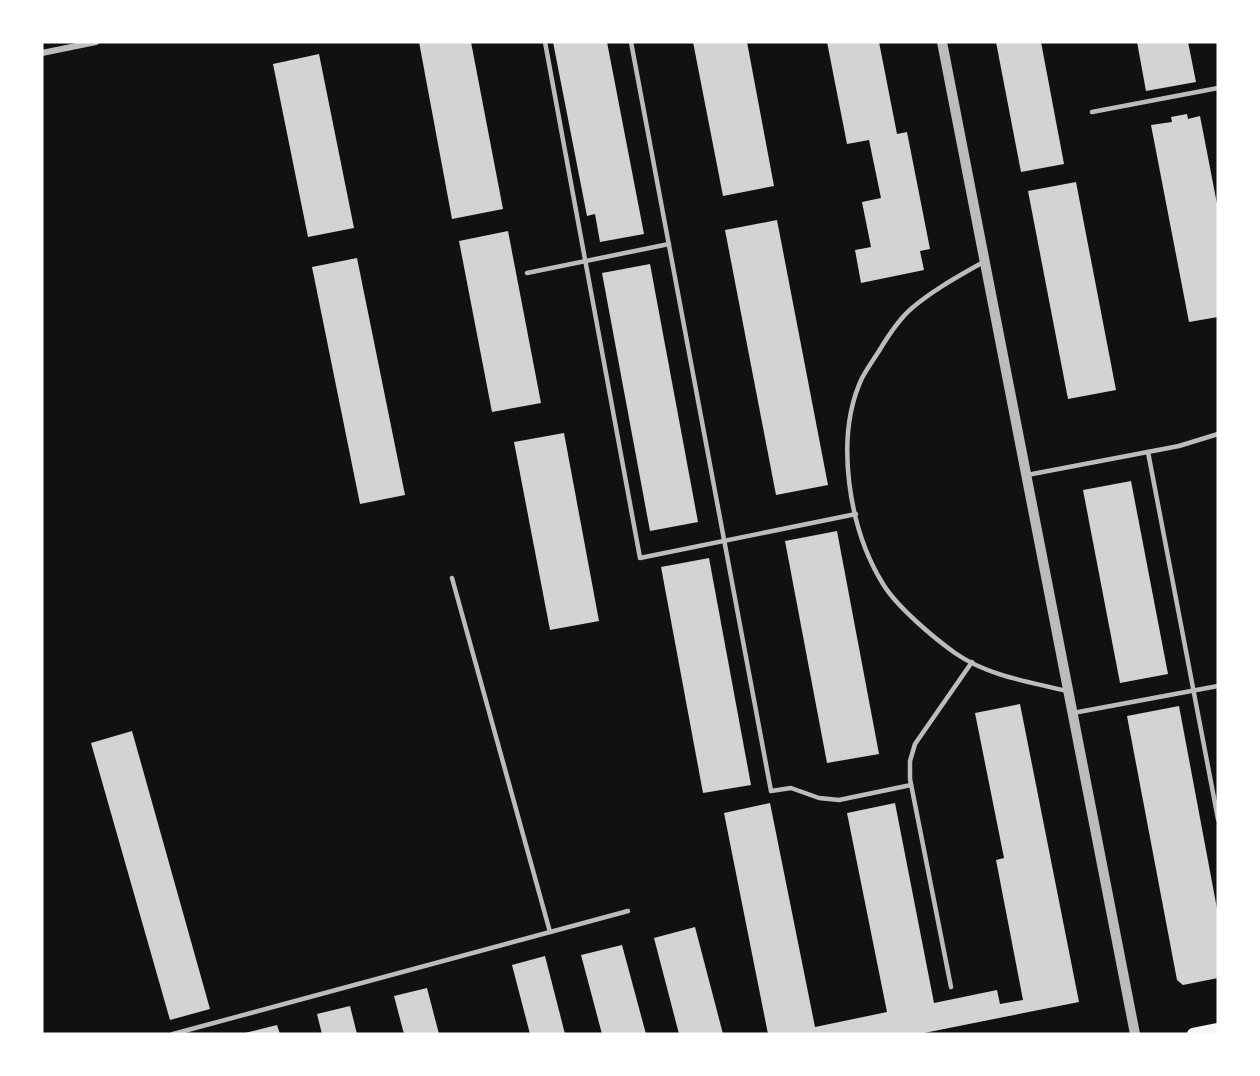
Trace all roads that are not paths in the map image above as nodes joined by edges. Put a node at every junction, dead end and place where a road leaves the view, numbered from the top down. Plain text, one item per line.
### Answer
1 (96, 42) edge
2 (545, 42) edge
3 (631, 42) edge
4 (942, 42) edge
5 (42, 52) edge
6 (1218, 88) edge
7 (1092, 112) dead end
8 (669, 244) junction
9 (585, 261) junction
10 (985, 261) junction
11 (527, 273) dead end
12 (1218, 434) edge
13 (1148, 452) junction
14 (1027, 476) junction
15 (856, 514) junction
16 (725, 540) junction
17 (452, 578) dead end
18 (972, 662) junction
19 (1218, 686) edge
20 (1194, 690) junction
21 (1068, 692) junction
22 (1072, 713) junction
23 (911, 785) junction
24 (1218, 819) edge
25 (628, 911) dead end
26 (550, 932) junction
27 (951, 987) dead end
28 (1218, 1029) edge
29 (173, 1034) edge
30 (1135, 1034) edge
31 (1193, 1034) edge

1 - 5 street
2 - 9 lane
3 - 8 lane
4 - 10 street
6 - 7 lane
8 - 9 lane
8 - 16 lane
9 - 11 lane
9 - 16 lane
10 - 14 street
10 - 15 lane
12 - 13 lane
13 - 14 lane
13 - 20 lane
14 - 21 street
15 - 16 lane
15 - 18 lane
16 - 23 lane
17 - 26 lane
18 - 21 lane
18 - 23 lane
19 - 20 lane
20 - 22 lane
20 - 24 lane
21 - 22 street
22 - 30 street
23 - 27 lane
25 - 26 lane
26 - 29 lane
28 - 31 main road

